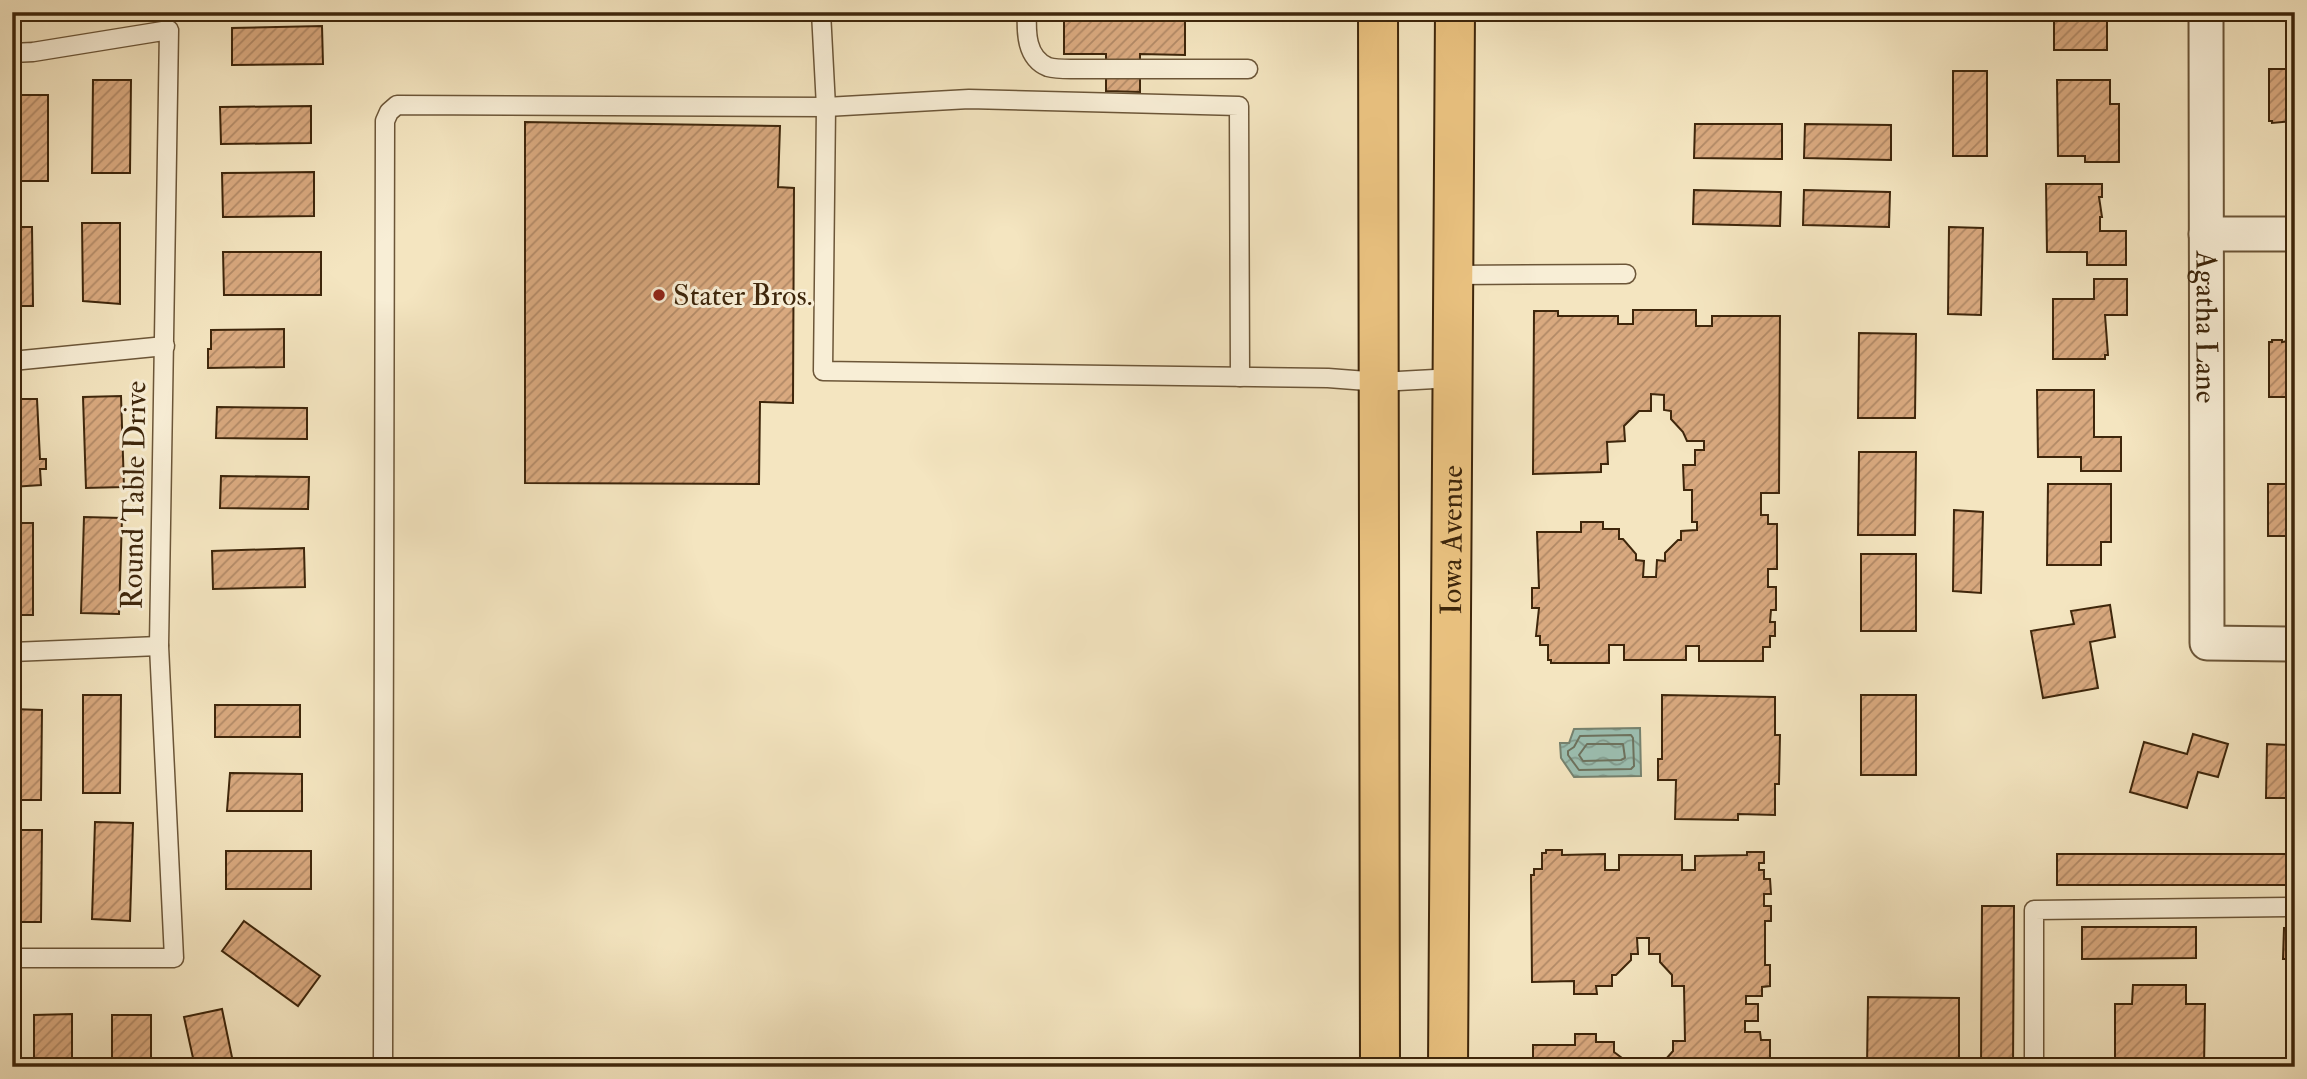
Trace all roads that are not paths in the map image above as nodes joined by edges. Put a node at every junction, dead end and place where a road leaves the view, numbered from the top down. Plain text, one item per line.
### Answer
1 (821, 12) edge
2 (1027, 12) edge
3 (1378, 12) edge
4 (1455, 12) edge
5 (2206, 12) edge
6 (12, 53) edge
7 (1248, 69) dead end
8 (826, 107) junction
9 (2206, 234) junction
10 (2295, 234) edge
11 (1626, 274) dead end
12 (1453, 275) junction
13 (165, 345) junction
14 (12, 361) edge
15 (1240, 377) junction
16 (1452, 378) junction
17 (1380, 382) junction
18 (2295, 643) edge
19 (159, 646) junction
20 (12, 652) edge
21 (2295, 907) edge
22 (12, 958) edge
23 (383, 1067) edge
24 (1380, 1067) edge
25 (1448, 1067) edge
26 (2034, 1067) edge

1 - 8 lane
2 - 7 lane
3 - 17 main road
4 - 12 main road, Iowa Avenue
5 - 9 street, Agatha Lane
6 - 13 lane, Round Table Drive
8 - 15 lane
8 - 15 lane
8 - 23 lane
9 - 10 street
9 - 18 street, Agatha Lane
11 - 12 lane
12 - 16 main road, Iowa Avenue
13 - 14 lane
13 - 19 lane, Round Table Drive
15 - 17 lane
16 - 17 lane
16 - 25 main road, Iowa Avenue
17 - 24 main road
19 - 20 lane
19 - 22 lane, Round Table Drive
21 - 26 lane

